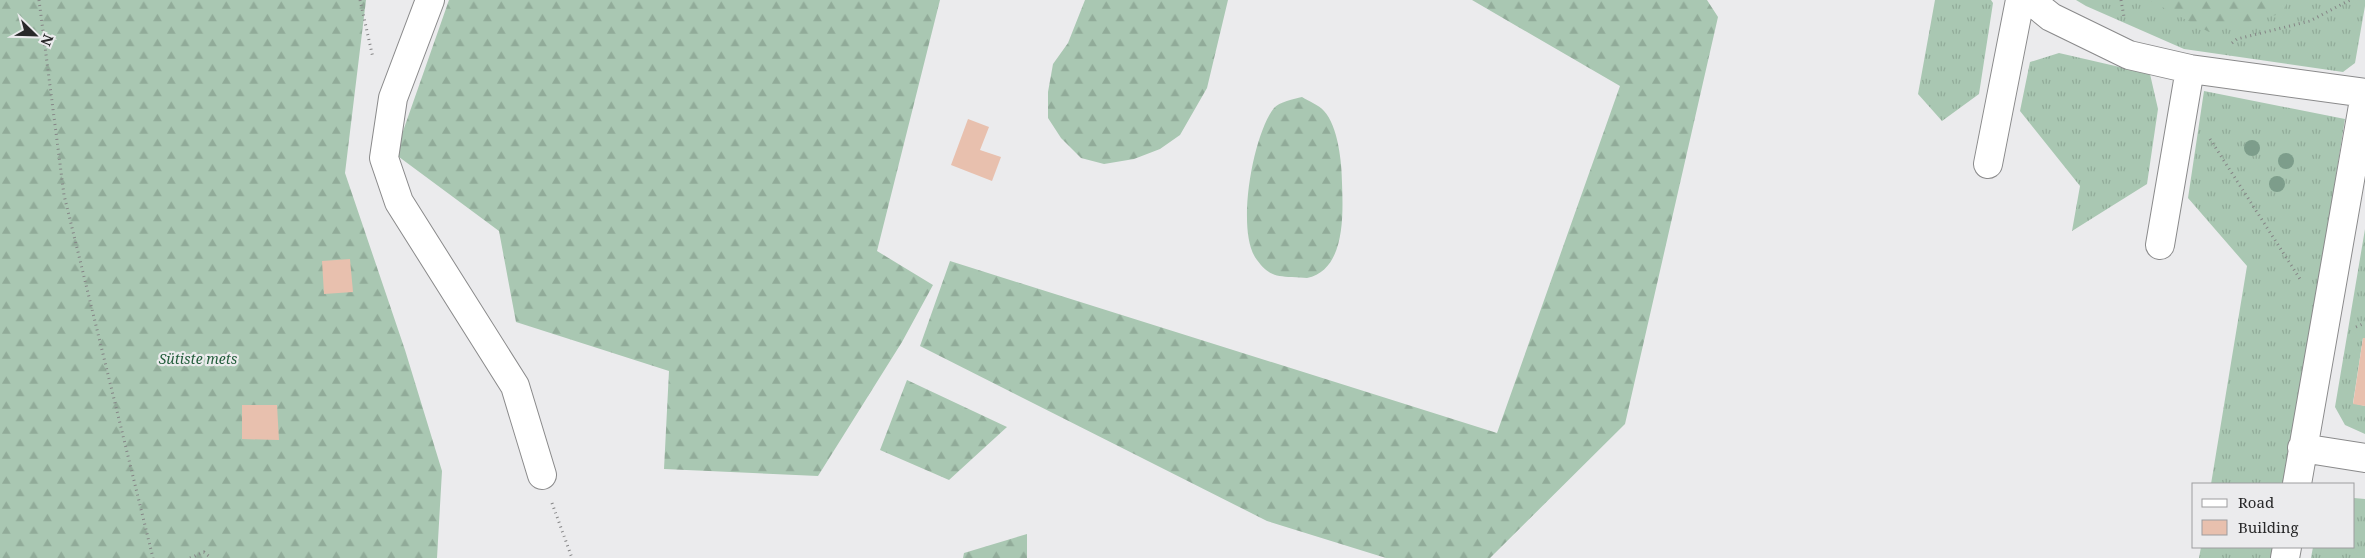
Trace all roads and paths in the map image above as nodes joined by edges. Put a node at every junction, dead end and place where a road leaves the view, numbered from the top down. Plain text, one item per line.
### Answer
1 (39, 0) edge
2 (430, 0) edge
3 (2020, 0) edge
4 (2030, 0) edge
5 (2350, 0) edge
6 (2229, 44) dead end
7 (2190, 69) junction
8 (2365, 94) edge
9 (2185, 101) junction
10 (1988, 164) dead end
11 (2160, 245) dead end
12 (2325, 316) junction
13 (2302, 448) junction
14 (2365, 458) edge
15 (542, 475) joint
16 (2297, 483) edge
17 (153, 558) edge
18 (190, 558) edge
19 (211, 558) edge
20 (572, 558) edge

1 - 17 path
2 - 15 street
3 - 10 street
4 - 7 street
5 - 6 path
7 - 8 street
7 - 9 street
8 - 12 street
9 - 11 street
9 - 12 path
12 - 13 street
13 - 14 street
13 - 16 street
15 - 20 path
18 - 19 path

